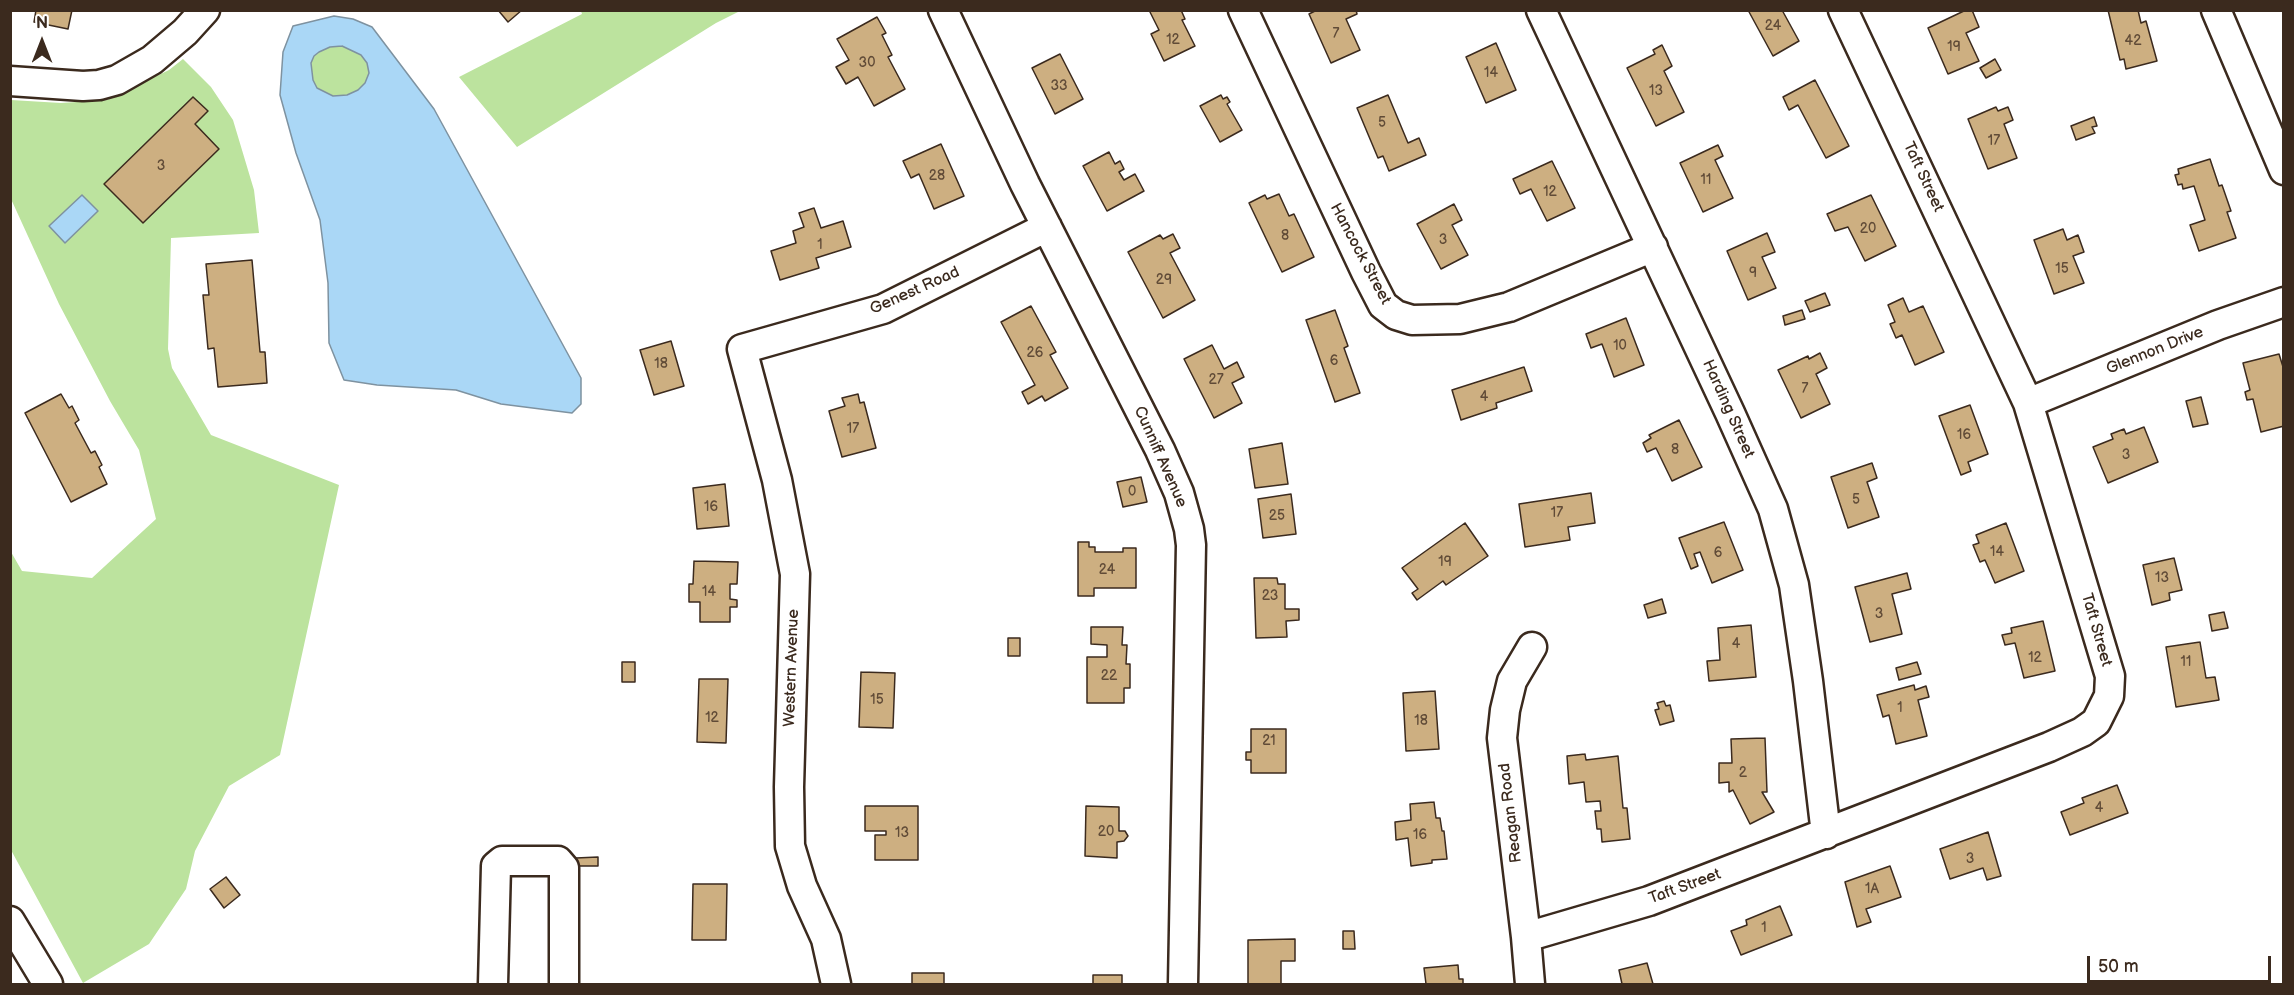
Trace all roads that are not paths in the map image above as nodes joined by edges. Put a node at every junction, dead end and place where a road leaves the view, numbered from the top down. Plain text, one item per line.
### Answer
1 (205, 10) edge
2 (943, 10) edge
3 (1243, 10) edge
4 (1541, 10) edge
5 (1843, 10) edge
6 (2216, 10) edge
7 (10, 81) edge
8 (2283, 170) edge
9 (1047, 227) junction
10 (1653, 247) junction
11 (2283, 302) edge
12 (742, 350) joint
13 (2028, 403) junction
14 (1533, 647) dead end
15 (1826, 834) junction
16 (10, 921) edge
17 (1526, 937) junction
18 (48, 984) edge
19 (493, 984) edge
20 (564, 984) edge
21 (836, 984) edge
22 (1183, 984) edge
23 (1530, 984) edge

1 - 7 street
2 - 9 street, Cunniff Avenue
3 - 10 street, Hancock Street
4 - 10 street, Harding Street
5 - 13 street, Taft Street
6 - 8 street
9 - 12 street, Genest Road
9 - 22 street, Cunniff Avenue
10 - 15 street, Harding Street
11 - 13 street, Glennon Drive
12 - 21 street, Western Avenue
13 - 15 street, Taft Street
14 - 17 street, Reagan Road
15 - 17 street, Taft Street
16 - 18 street
17 - 23 street, Reagan Road
19 - 20 street

